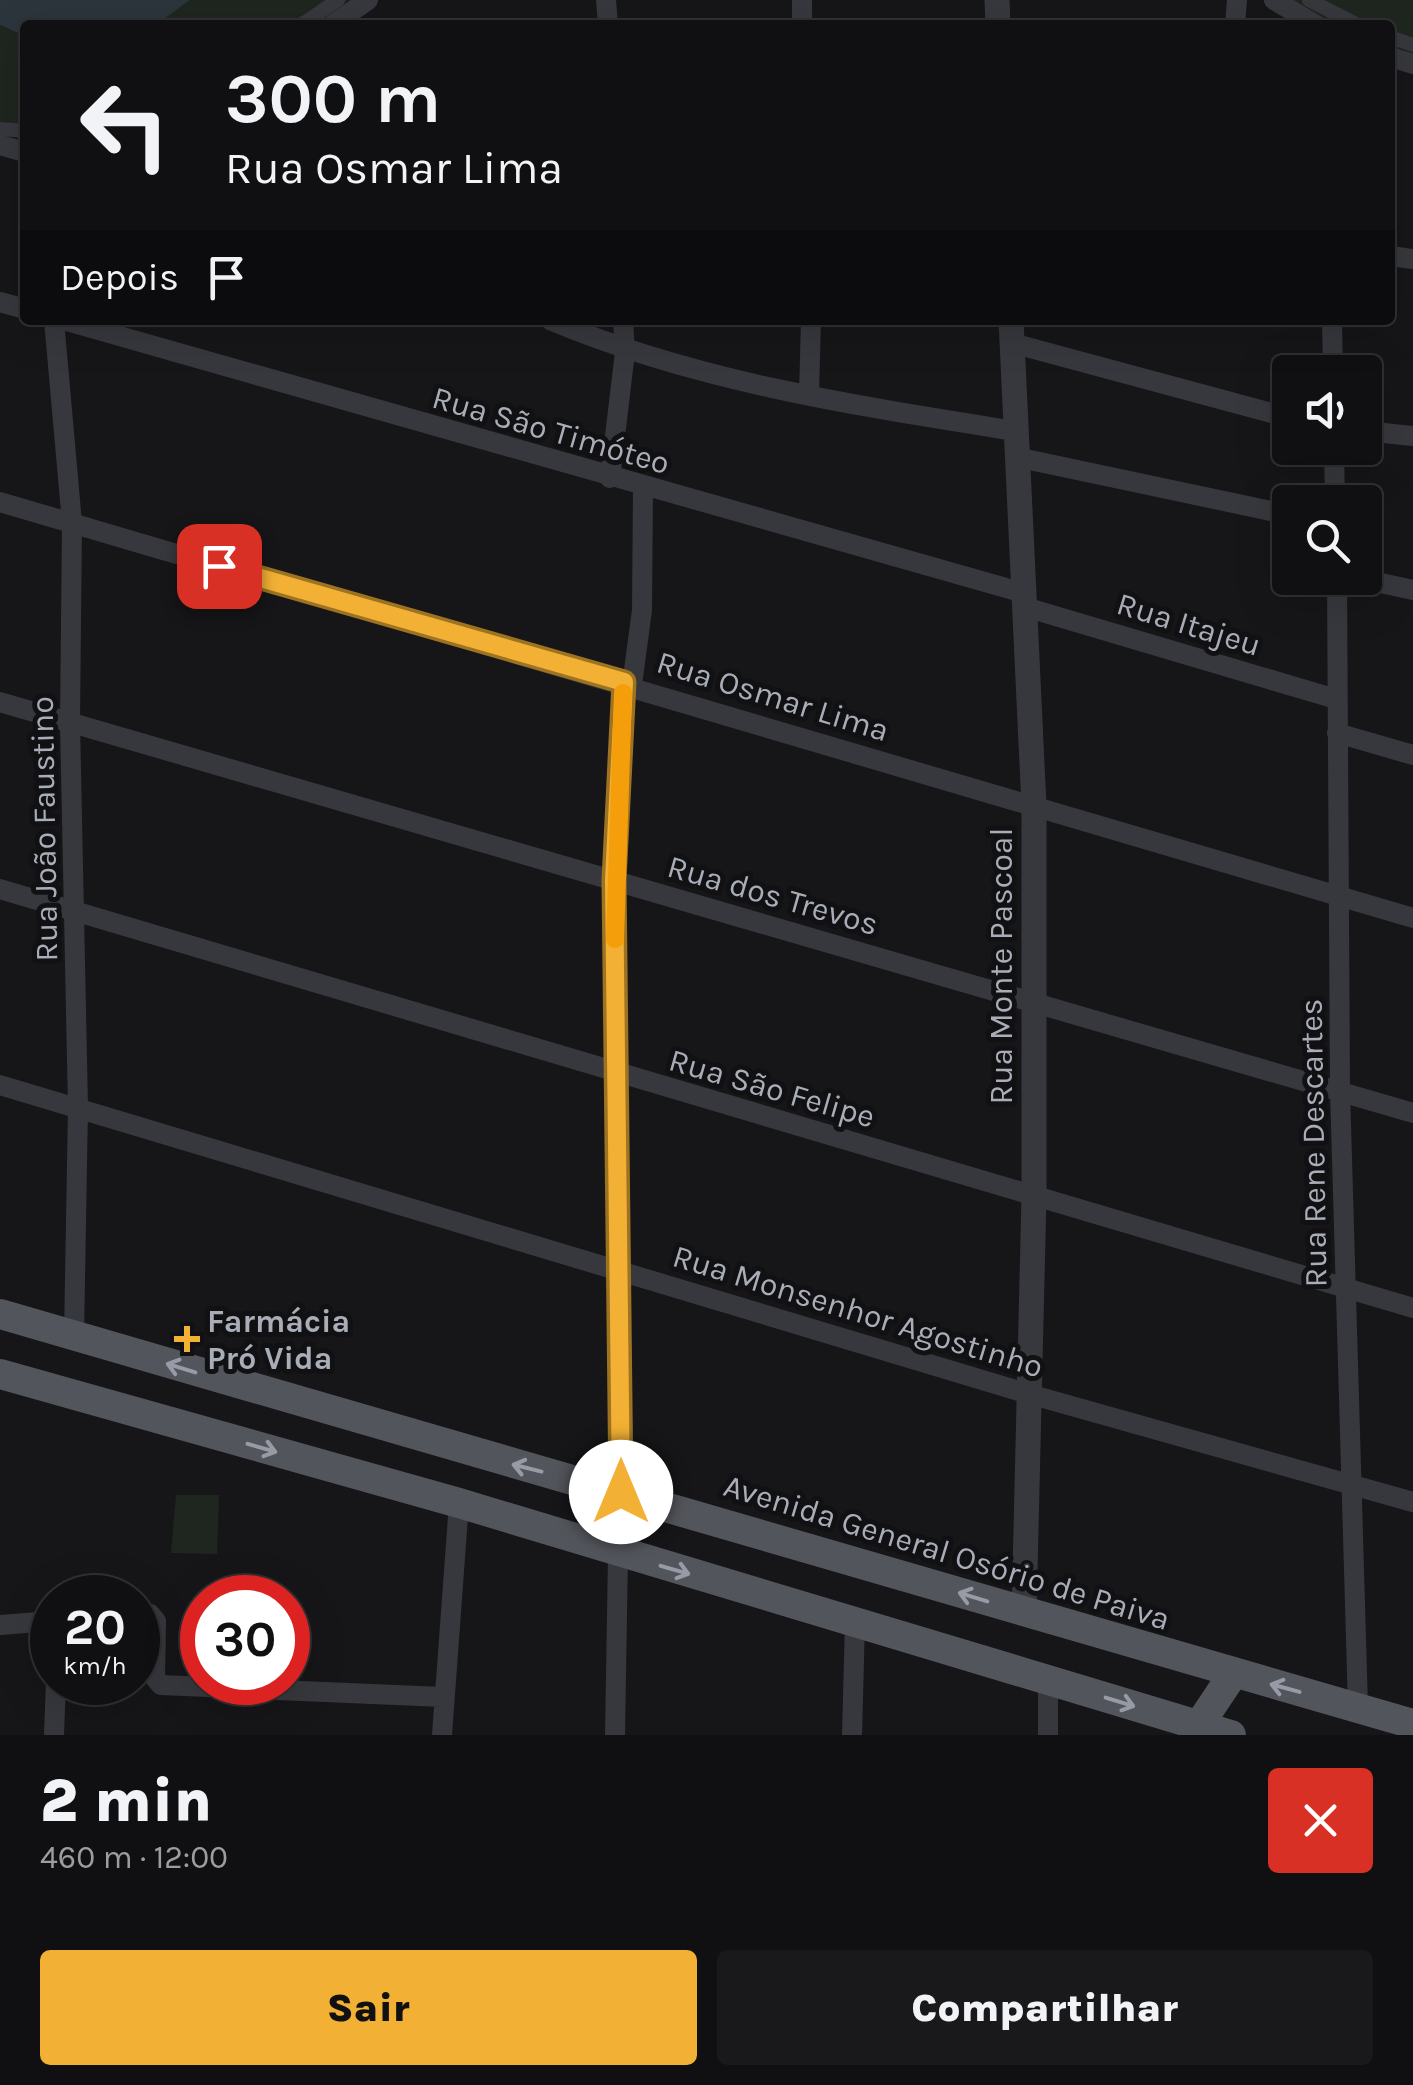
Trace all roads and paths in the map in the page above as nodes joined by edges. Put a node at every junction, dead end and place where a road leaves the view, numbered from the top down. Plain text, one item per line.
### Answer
1 (338, 0) edge
2 (368, 0) edge
3 (1274, 0) edge
4 (1309, 0) edge
5 (308, 20) edge
6 (339, 20) edge
7 (1308, 20) edge
8 (1348, 20) edge
9 (54, 325) edge
10 (79, 325) edge
11 (562, 325) edge
12 (623, 325) edge
13 (811, 325) edge
14 (1332, 325) edge
15 (1010, 326) edge
16 (625, 352) junction
17 (1333, 355) edge
18 (809, 395) junction
19 (1272, 412) edge
20 (1382, 433) edge
21 (1413, 436) edge
22 (1016, 444) junction
23 (610, 478) junction
24 (643, 488) junction
25 (0, 502) edge
26 (1272, 510) edge
27 (72, 523) junction
28 (1382, 583) edge
29 (1413, 590) edge
30 (1338, 595) edge
31 (1025, 600) junction
32 (628, 684) junction
33 (1336, 699) junction
34 (0, 702) edge
35 (70, 722) junction
36 (1337, 733) junction
37 (1413, 754) edge
38 (1034, 806) junction
39 (614, 880) junction
40 (0, 889) edge
41 (1340, 898) junction
42 (76, 911) junction
43 (1413, 918) edge
44 (1032, 1003) junction
45 (618, 1074) junction
46 (0, 1085) edge
47 (1340, 1090) junction
48 (78, 1107) junction
49 (1413, 1113) edge
50 (1034, 1196) junction
51 (621, 1271) junction
52 (1346, 1288) junction
53 (1413, 1308) edge
54 (0, 1314) edge
55 (74, 1336) junction
56 (0, 1374) edge
57 (1028, 1394) junction
58 (1353, 1484) junction
59 (621, 1492) junction
60 (1413, 1502) edge
61 (459, 1503) junction
62 (618, 1554) junction
63 (1024, 1613) junction
64 (856, 1621) junction
65 (30, 1623) edge
66 (0, 1625) edge
67 (1233, 1674) junction
68 (1048, 1680) junction
69 (160, 1684) edge
70 (443, 1697) junction
71 (55, 1705) edge
72 (1358, 1707) junction
73 (1413, 1724) edge
74 (1199, 1725) junction
75 (54, 1735) edge
76 (442, 1735) edge
77 (616, 1735) edge
78 (852, 1735) edge
79 (1048, 1735) edge
80 (1231, 1735) edge

1 - 5 street
2 - 6 street
3 - 7 street
4 - 8 street
9 - 27 street, Rua João Faustino
10 - 23 street, Rua São Timóteo
11 - 16 street
12 - 16 street
13 - 18 street
14 - 17 street
15 - 19 street
15 - 22 street, Rua Monte Pascoal
16 - 18 street
16 - 23 street
18 - 22 street
20 - 21 street
22 - 26 street
22 - 31 street, Rua Monte Pascoal
23 - 24 street, Rua São Timóteo
24 - 31 street, Rua São Timóteo
24 - 32 street
25 - 27 street, Rua Osmar Lima
27 - 32 street, Rua Osmar Lima
27 - 35 street, Rua João Faustino
28 - 29 street
30 - 33 street, Rua Rene Descartes
31 - 33 street, Rua Itajeu
31 - 38 street, Rua Monte Pascoal
32 - 38 street, Rua Osmar Lima
32 - 39 street
33 - 36 street, Rua Rene Descartes
34 - 35 street, Rua dos Trevos
35 - 39 street, Rua dos Trevos
35 - 42 street, Rua João Faustino
36 - 37 street
36 - 41 street, Rua Rene Descartes
38 - 41 street, Rua Osmar Lima
38 - 44 street, Rua Monte Pascoal
39 - 44 street, Rua dos Trevos
39 - 45 street
40 - 42 street, Rua São Felipe
41 - 43 street, Rua Osmar Lima
41 - 47 street, Rua Rene Descartes
42 - 45 street, Rua São Felipe
42 - 48 street, Rua João Faustino
44 - 47 street, Rua dos Trevos
44 - 50 street, Rua Monte Pascoal
45 - 50 street, Rua São Felipe
45 - 51 street
46 - 48 street, Rua Monsenhor Agostinho
47 - 49 street, Rua dos Trevos
47 - 52 street, Rua Rene Descartes
48 - 51 street, Rua Monsenhor Agostinho
48 - 55 street, Rua João Faustino
50 - 52 street, Rua São Felipe
50 - 57 street, Rua Monte Pascoal
51 - 57 street, Rua Monsenhor Agostinho
51 - 59 street
52 - 53 street, Rua São Felipe
52 - 58 street, Rua Rene Descartes
54 - 55 main road, Avenida General Osório de Paiva
59 -> 55 main road, Avenida General Osório de Paiva
56 -> 61 main road
57 - 58 street, Rua Monsenhor Agostinho
57 - 63 street, Rua Monte Pascoal
58 - 60 street, Rua Monsenhor Agostinho
58 - 72 street, Rua Rene Descartes
63 -> 59 main road, Avenida General Osório de Paiva
61 - 62 main road
61 - 70 street
62 -> 64 main road
62 - 77 street
63 - 67 main road, Avenida General Osório de Paiva
64 - 68 main road
64 - 78 street
65 - 66 street
72 -> 67 main road, Avenida General Osório de Paiva
67 - 74 main road
68 -> 74 main road
68 - 79 street
69 - 70 street
70 - 76 street
71 - 75 street
72 - 73 main road, Avenida General Osório de Paiva
74 - 80 main road

